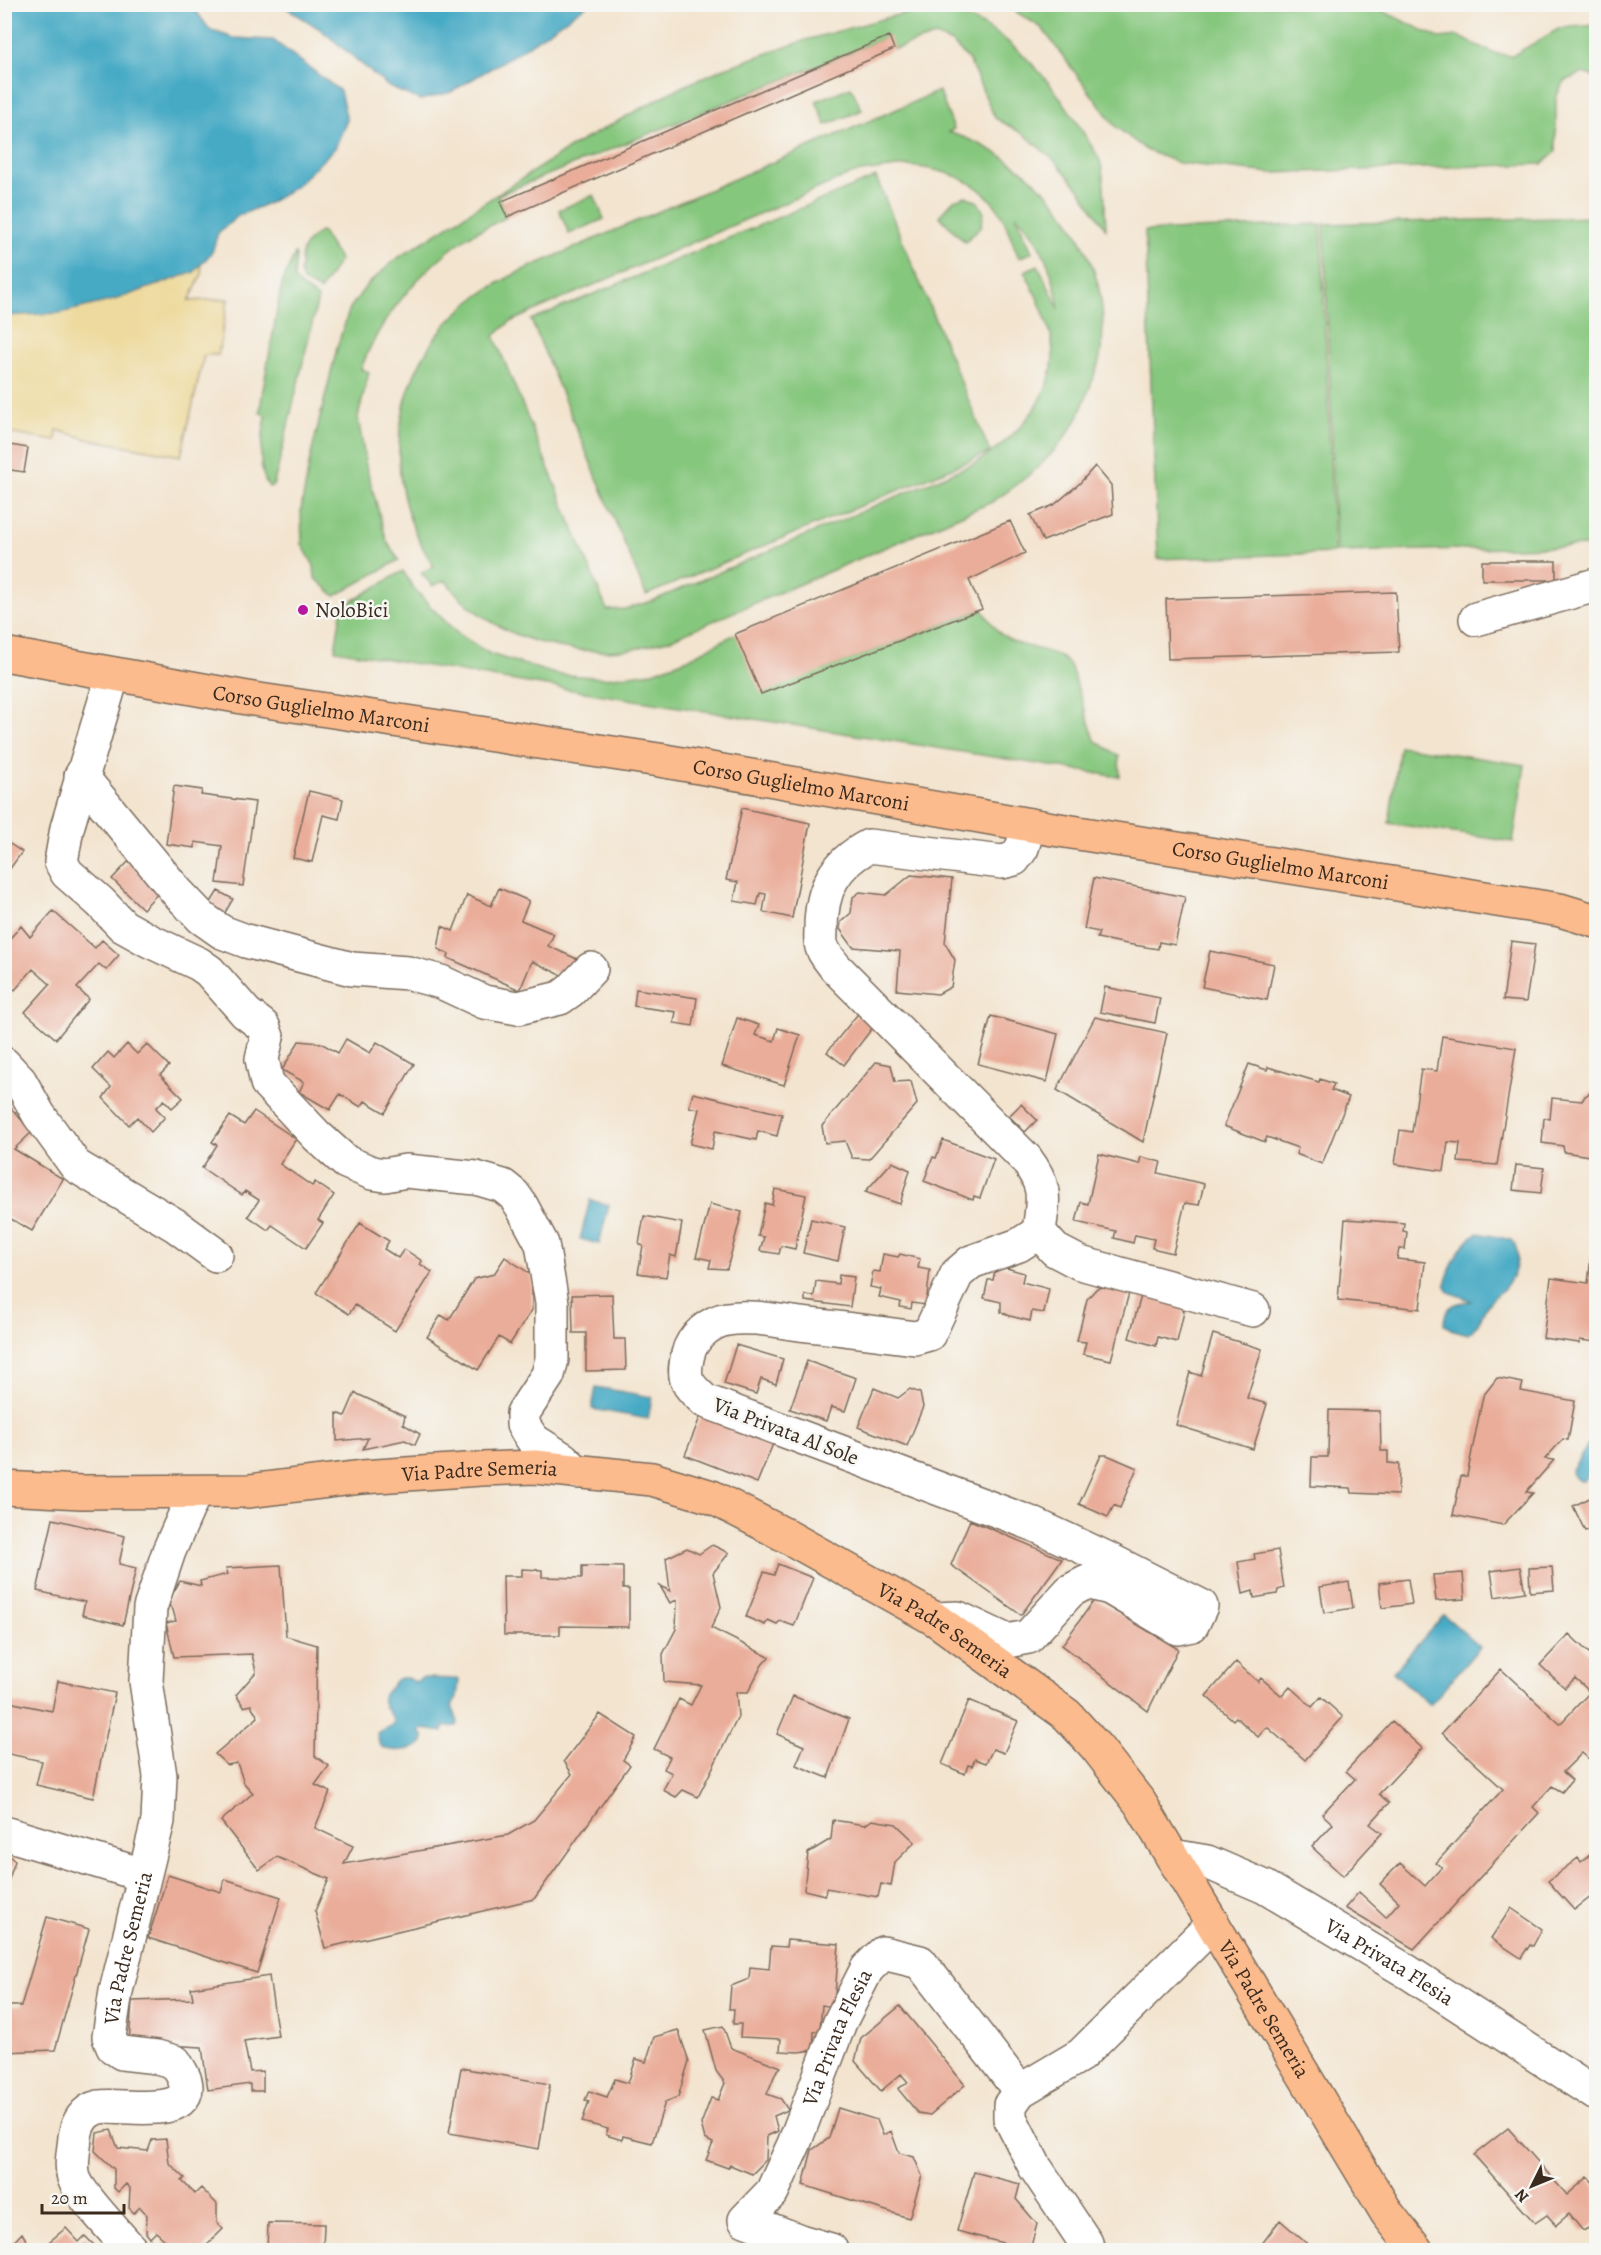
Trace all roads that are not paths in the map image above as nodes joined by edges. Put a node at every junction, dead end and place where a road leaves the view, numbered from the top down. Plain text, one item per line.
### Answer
1 (1596, 585) edge
2 (1476, 619) dead end
3 (4, 654) edge
4 (113, 674) junction
5 (81, 776) junction
6 (1029, 825) junction
7 (1596, 921) edge
8 (591, 969) dead end
9 (4, 1064) edge
10 (1039, 1232) junction
11 (216, 1255) dead end
12 (1252, 1310) dead end
13 (577, 1472) junction
14 (4, 1488) edge
15 (195, 1492) junction
16 (935, 1619) junction
17 (4, 1833) edge
18 (1172, 1856) junction
19 (143, 1875) junction
20 (1213, 1924) junction
21 (1020, 2091) junction
22 (1596, 2094) edge
23 (132, 2250) edge
24 (831, 2250) edge
25 (1088, 2250) edge
26 (1416, 2250) edge

1 - 2 street
3 - 4 main road, Corso Guglielmo Marconi
4 - 5 street
4 - 6 main road, Corso Guglielmo Marconi
5 - 8 street
5 - 13 street
6 - 7 main road, Corso Guglielmo Marconi
6 - 10 street
9 - 11 street
10 - 12 street
10 - 16 street, Via Privata Al Sole
13 - 15 main road, Via Padre Semeria
13 - 16 main road, Via Padre Semeria
14 - 15 main road, Via Padre Semeria
15 - 19 street, Via Padre Semeria
16 - 18 main road, Via Padre Semeria
17 - 19 street
18 - 20 main road, Via Padre Semeria
18 - 22 street, Via Privata Flesia
19 - 23 street, Via Padre Semeria
20 - 21 street
20 - 26 main road, Via Padre Semeria
21 - 24 street, Via Privata Flesia
21 - 25 street

